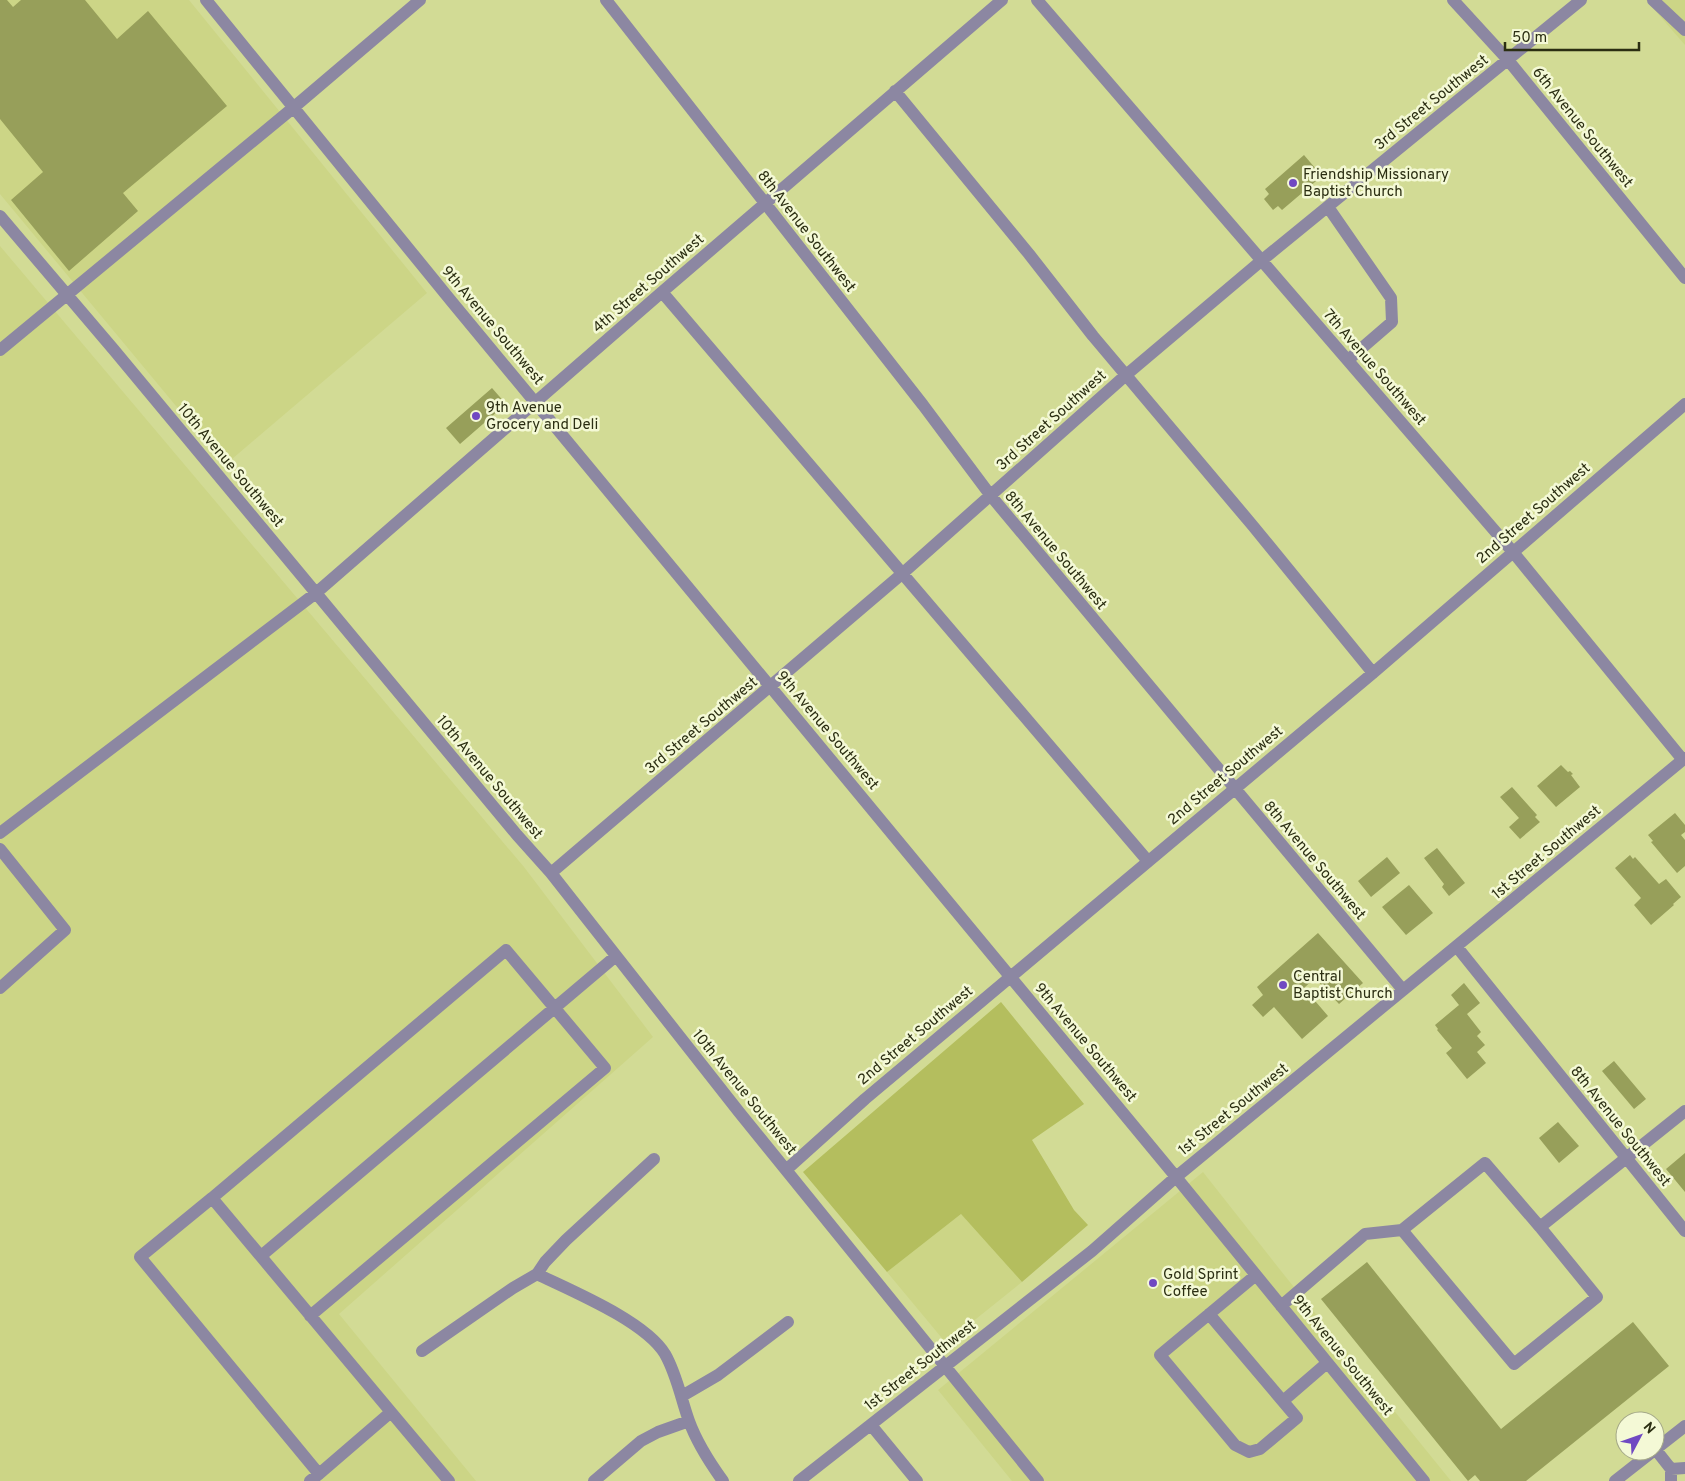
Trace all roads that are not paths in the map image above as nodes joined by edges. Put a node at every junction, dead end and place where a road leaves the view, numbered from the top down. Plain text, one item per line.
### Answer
1 (206, 0) edge
2 (420, 0) edge
3 (606, 0) edge
4 (1002, 0) edge
5 (1037, 0) edge
6 (1453, 0) edge
7 (1581, 0) edge
8 (1653, 0) edge
9 (1685, 30) edge
10 (1508, 60) junction
11 (895, 91) junction
12 (293, 108) junction
13 (764, 203) junction
14 (1328, 207) junction
15 (0, 216) edge
16 (1261, 261) junction
17 (1685, 278) edge
18 (662, 292) junction
19 (66, 294) junction
20 (0, 350) edge
21 (1348, 360) junction
22 (1126, 375) junction
23 (536, 402) junction
24 (1685, 404) edge
25 (990, 496) junction
26 (1513, 552) junction
27 (903, 573) junction
28 (316, 593) junction
29 (1372, 673) junction
30 (771, 686) junction
31 (1684, 759) edge
32 (1234, 789) junction
33 (0, 833) edge
34 (0, 849) edge
35 (1148, 860) junction
36 (551, 873) junction
37 (1457, 947) junction
38 (616, 956) junction
39 (1010, 976) junction
40 (0, 988) edge
41 (1403, 990) junction
42 (555, 1009) junction
43 (1685, 1111) edge
44 (654, 1159) dead end
45 (1627, 1159) junction
46 (786, 1170) junction
47 (1176, 1177) junction
48 (212, 1198) junction
49 (1540, 1227) junction
50 (1402, 1230) junction
51 (1685, 1232) edge
52 (260, 1256) junction
53 (537, 1274) junction
54 (1256, 1275) junction
55 (1281, 1306) junction
56 (1209, 1314) junction
57 (310, 1316) junction
58 (788, 1322) dead end
59 (422, 1351) dead end
60 (1327, 1363) junction
61 (945, 1367) junction
62 (682, 1396) junction
63 (1283, 1401) junction
64 (391, 1412) junction
65 (689, 1421) junction
66 (871, 1425) junction
67 (1685, 1426) edge
68 (1665, 1443) edge
69 (1642, 1461) edge
70 (1663, 1461) edge
71 (1685, 1468) edge
72 (1671, 1475) edge
73 (314, 1477) edge
74 (449, 1481) edge
75 (594, 1481) edge
76 (723, 1481) edge
77 (799, 1481) edge
78 (917, 1481) edge
79 (1038, 1481) edge
80 (1424, 1481) edge
81 (1616, 1481) edge

1 - 12 street, 9th Avenue Southwest
2 - 12 street
3 - 13 street, 8th Avenue Southwest
4 - 11 street, 4th Street Southwest
5 - 16 street, 7th Avenue Southwest
6 - 10 street, 6th Avenue Southwest
7 - 10 street, 3rd Street Southwest
8 - 9 street
10 - 14 street, 3rd Street Southwest
10 - 17 street, 6th Avenue Southwest
11 - 13 street, 4th Street Southwest
11 - 22 street
12 - 19 street
12 - 23 street, 9th Avenue Southwest
13 - 18 street, 4th Street Southwest
13 - 25 street, 8th Avenue Southwest
14 - 16 street, 3rd Street Southwest
14 - 21 street
15 - 19 street, 10th Avenue Southwest
16 - 21 street, 7th Avenue Southwest
16 - 22 street, 3rd Street Southwest
18 - 23 street, 4th Street Southwest
18 - 27 street
19 - 20 street
19 - 28 street, 10th Avenue Southwest
21 - 26 street, 7th Avenue Southwest
22 - 25 street, 3rd Street Southwest
22 - 29 street
23 - 28 street, 4th Street Southwest
23 - 30 street, 9th Avenue Southwest
24 - 26 street, 2nd Street Southwest
25 - 27 street, 3rd Street Southwest
25 - 32 street, 8th Avenue Southwest
26 - 29 street, 2nd Street Southwest
26 - 31 street, 7th Avenue Southwest
27 - 30 street, 3rd Street Southwest
27 - 35 street
28 - 33 street, 4th Street Southwest
28 - 36 street, 10th Avenue Southwest
29 - 32 street, 2nd Street Southwest
30 - 36 street, 3rd Street Southwest
30 - 39 street, 9th Avenue Southwest
31 - 37 street, 1st Street Southwest
32 - 35 street, 2nd Street Southwest
32 - 41 street, 8th Avenue Southwest
34 - 40 street
35 - 39 street, 2nd Street Southwest
36 - 38 street, 10th Avenue Southwest
37 - 41 street, 1st Street Southwest
37 - 45 street, 8th Avenue Southwest
38 - 42 street
38 - 46 street, 10th Avenue Southwest
39 - 46 street, 2nd Street Southwest
39 - 47 street, 9th Avenue Southwest
41 - 47 street, 1st Street Southwest
42 - 48 street
42 - 52 street
42 - 57 street
43 - 45 street
44 - 53 street
45 - 49 street
45 - 51 street, 8th Avenue Southwest
46 - 61 street, 10th Avenue Southwest
47 - 54 street, 9th Avenue Southwest
47 - 61 street, 1st Street Southwest
48 - 52 street
48 - 73 street
49 - 50 street
49 - 50 street
50 - 55 street
52 - 57 street
53 - 59 street
53 - 62 street
54 - 55 street, 9th Avenue Southwest
54 - 56 street
55 - 60 street, 9th Avenue Southwest
56 - 63 street
56 - 63 street
57 - 64 street
58 - 62 street
60 - 63 street
60 - 80 street, 9th Avenue Southwest
61 - 66 street, 1st Street Southwest
61 - 79 street, 10th Avenue Southwest
62 - 65 street
64 - 73 street
64 - 74 street
65 - 75 street
65 - 76 street
66 - 77 street, 1st Street Southwest
66 - 78 street
67 - 68 street
69 - 81 street
70 - 72 street
71 - 72 street

